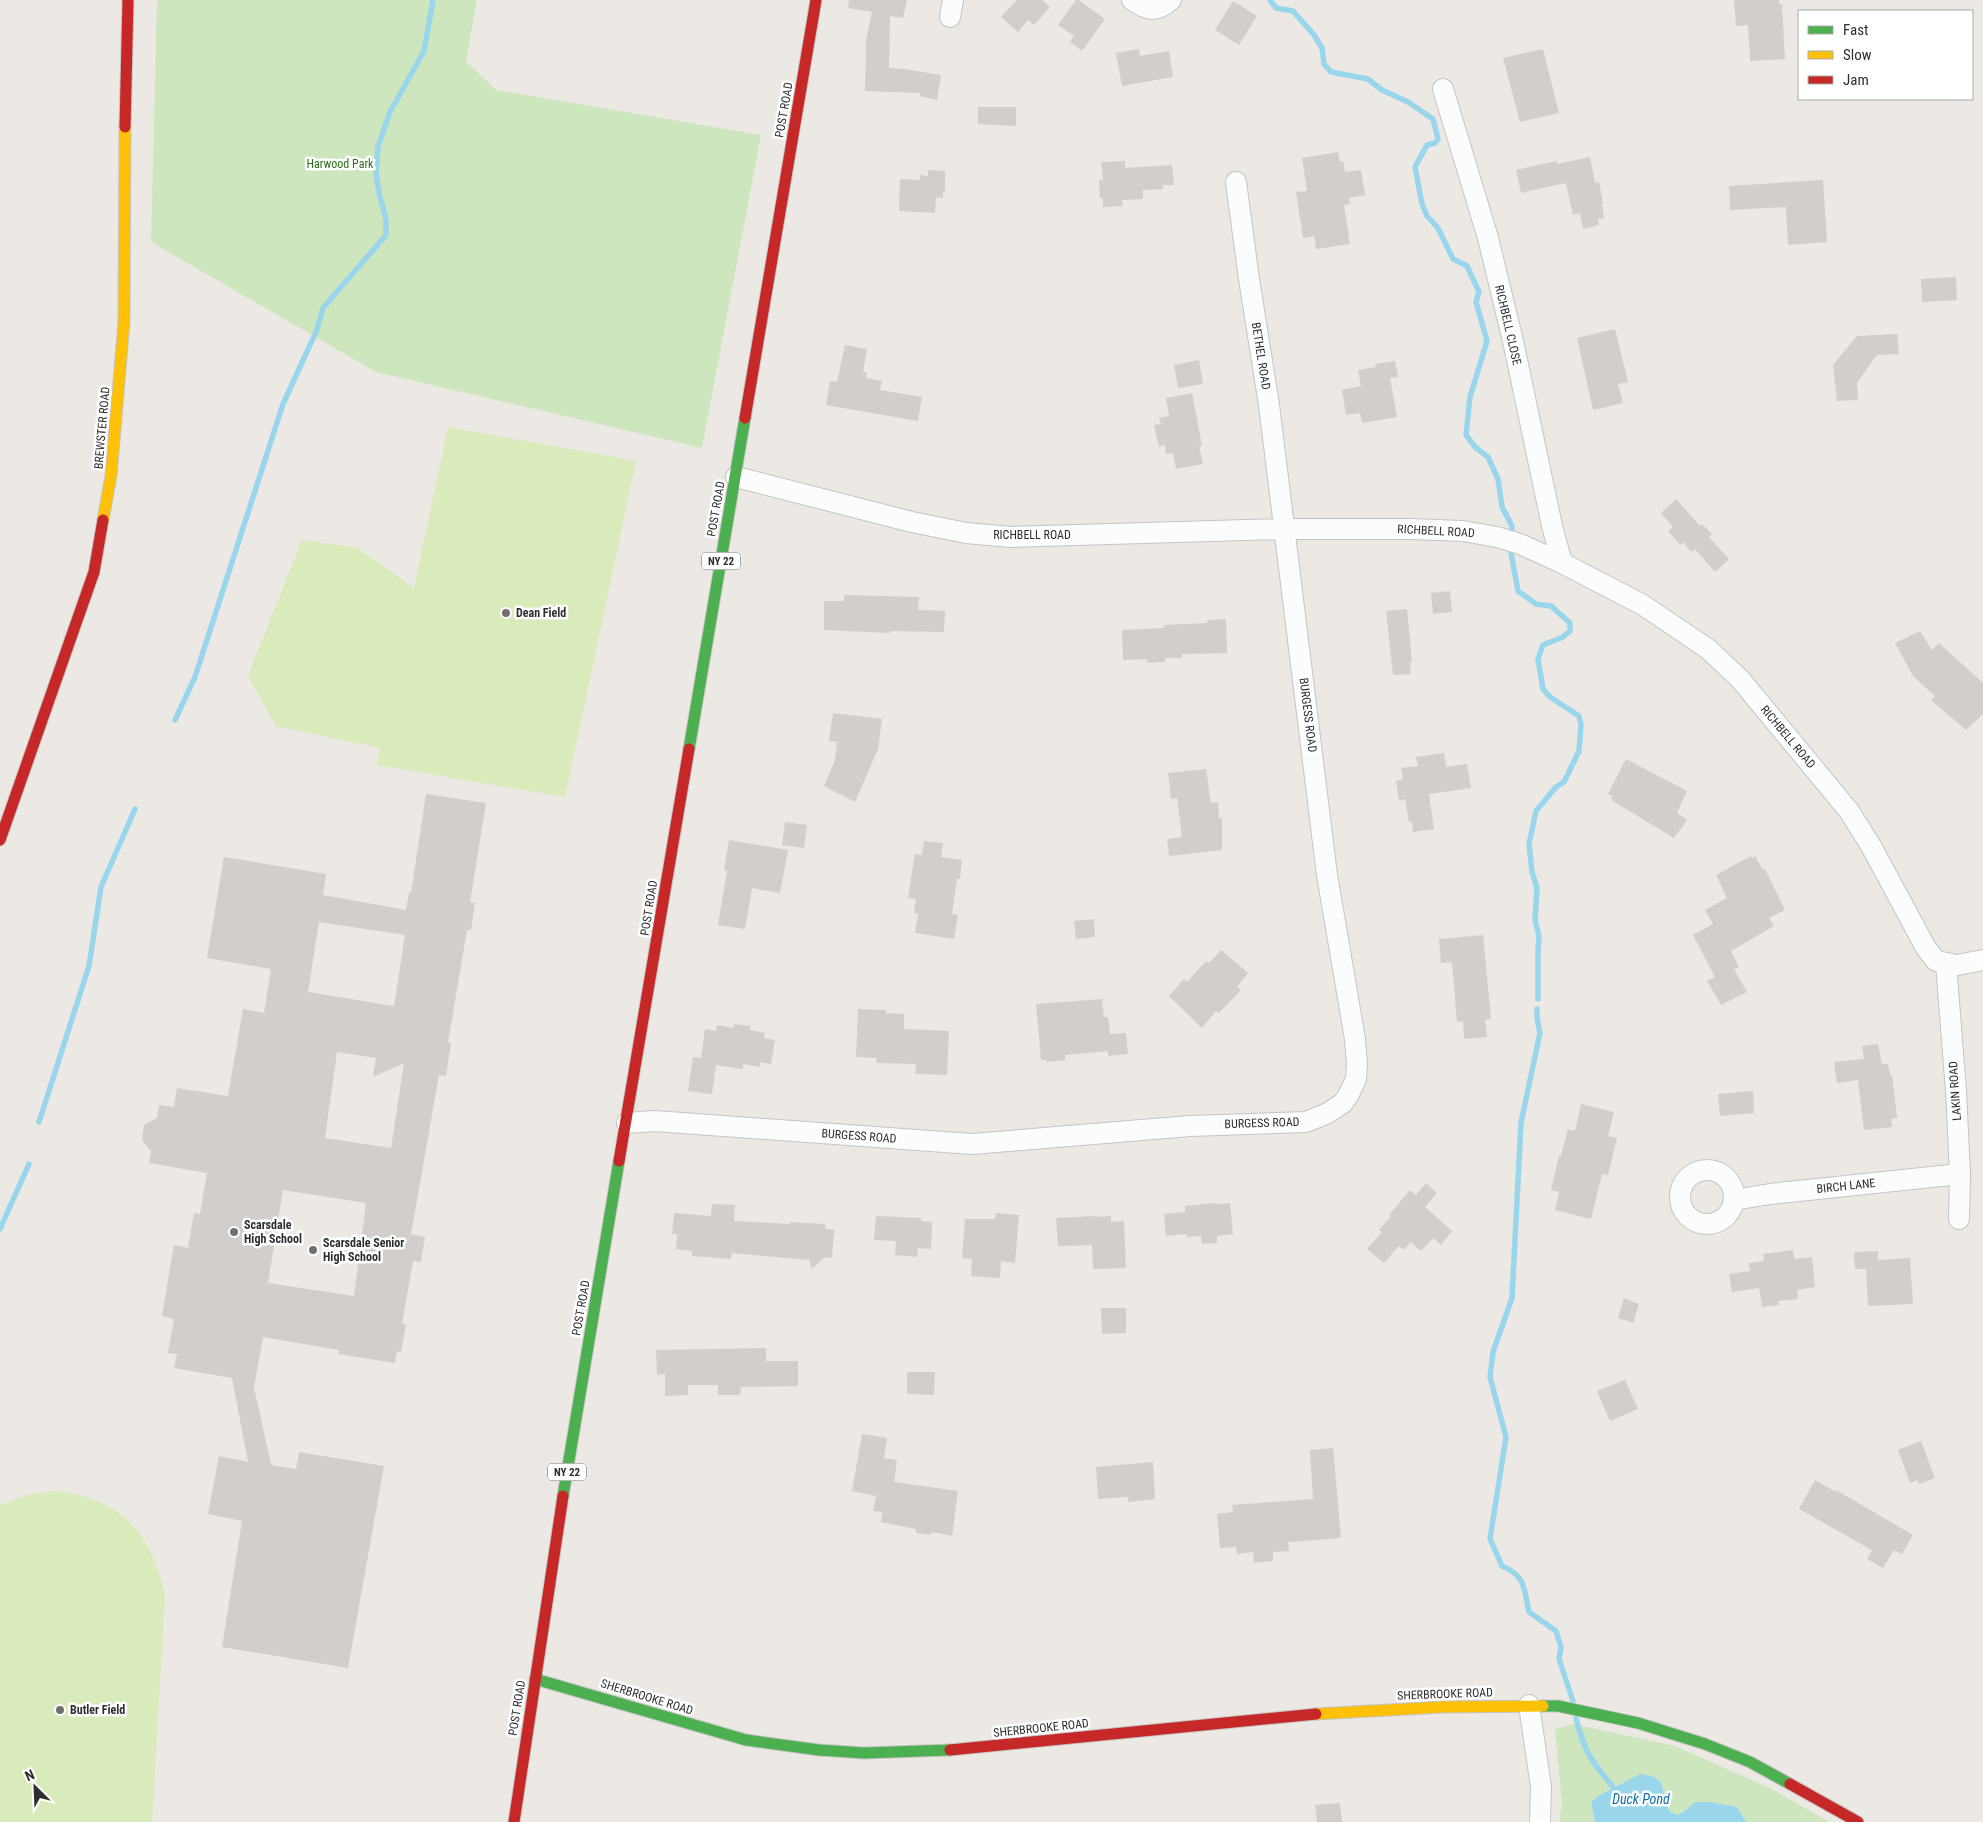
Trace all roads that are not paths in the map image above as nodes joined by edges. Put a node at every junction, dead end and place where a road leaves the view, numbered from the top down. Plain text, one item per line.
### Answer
1 (128, 0) edge
2 (816, 0) edge
3 (1132, 0) edge
4 (1171, 0) edge
5 (1443, 90) dead end
6 (1236, 182) dead end
7 (736, 477) junction
8 (1284, 529) junction
9 (1562, 563) junction
10 (0, 840) edge
11 (1983, 960) edge
12 (1946, 964) junction
13 (627, 1123) junction
14 (1960, 1174) junction
15 (1734, 1200) dead end
16 (1960, 1219) dead end
17 (535, 1679) junction
18 (1529, 1705) junction
19 (514, 1822) edge
20 (1540, 1822) edge
21 (1858, 1822) edge

1 - 10 street, BREWSTER ROAD
2 - 7 street, POST ROAD / NY 22
3 - 4 street
5 - 9 street, RICHBELL CLOSE
6 - 8 street, BETHEL ROAD
7 - 8 street, RICHBELL ROAD
7 - 13 street, POST ROAD / NY 22
8 - 9 street, RICHBELL ROAD
8 - 13 street, BURGESS ROAD
9 - 12 street, RICHBELL ROAD
11 - 12 street
12 - 14 street, LAKIN ROAD
13 - 17 street, POST ROAD / NY 22
14 - 15 street, BIRCH LANE
14 - 16 street, LAKIN ROAD
17 - 18 street, SHERBROOKE ROAD
17 - 19 street, POST ROAD / NY 22
18 - 20 street
18 - 21 street, SHERBROOKE ROAD

